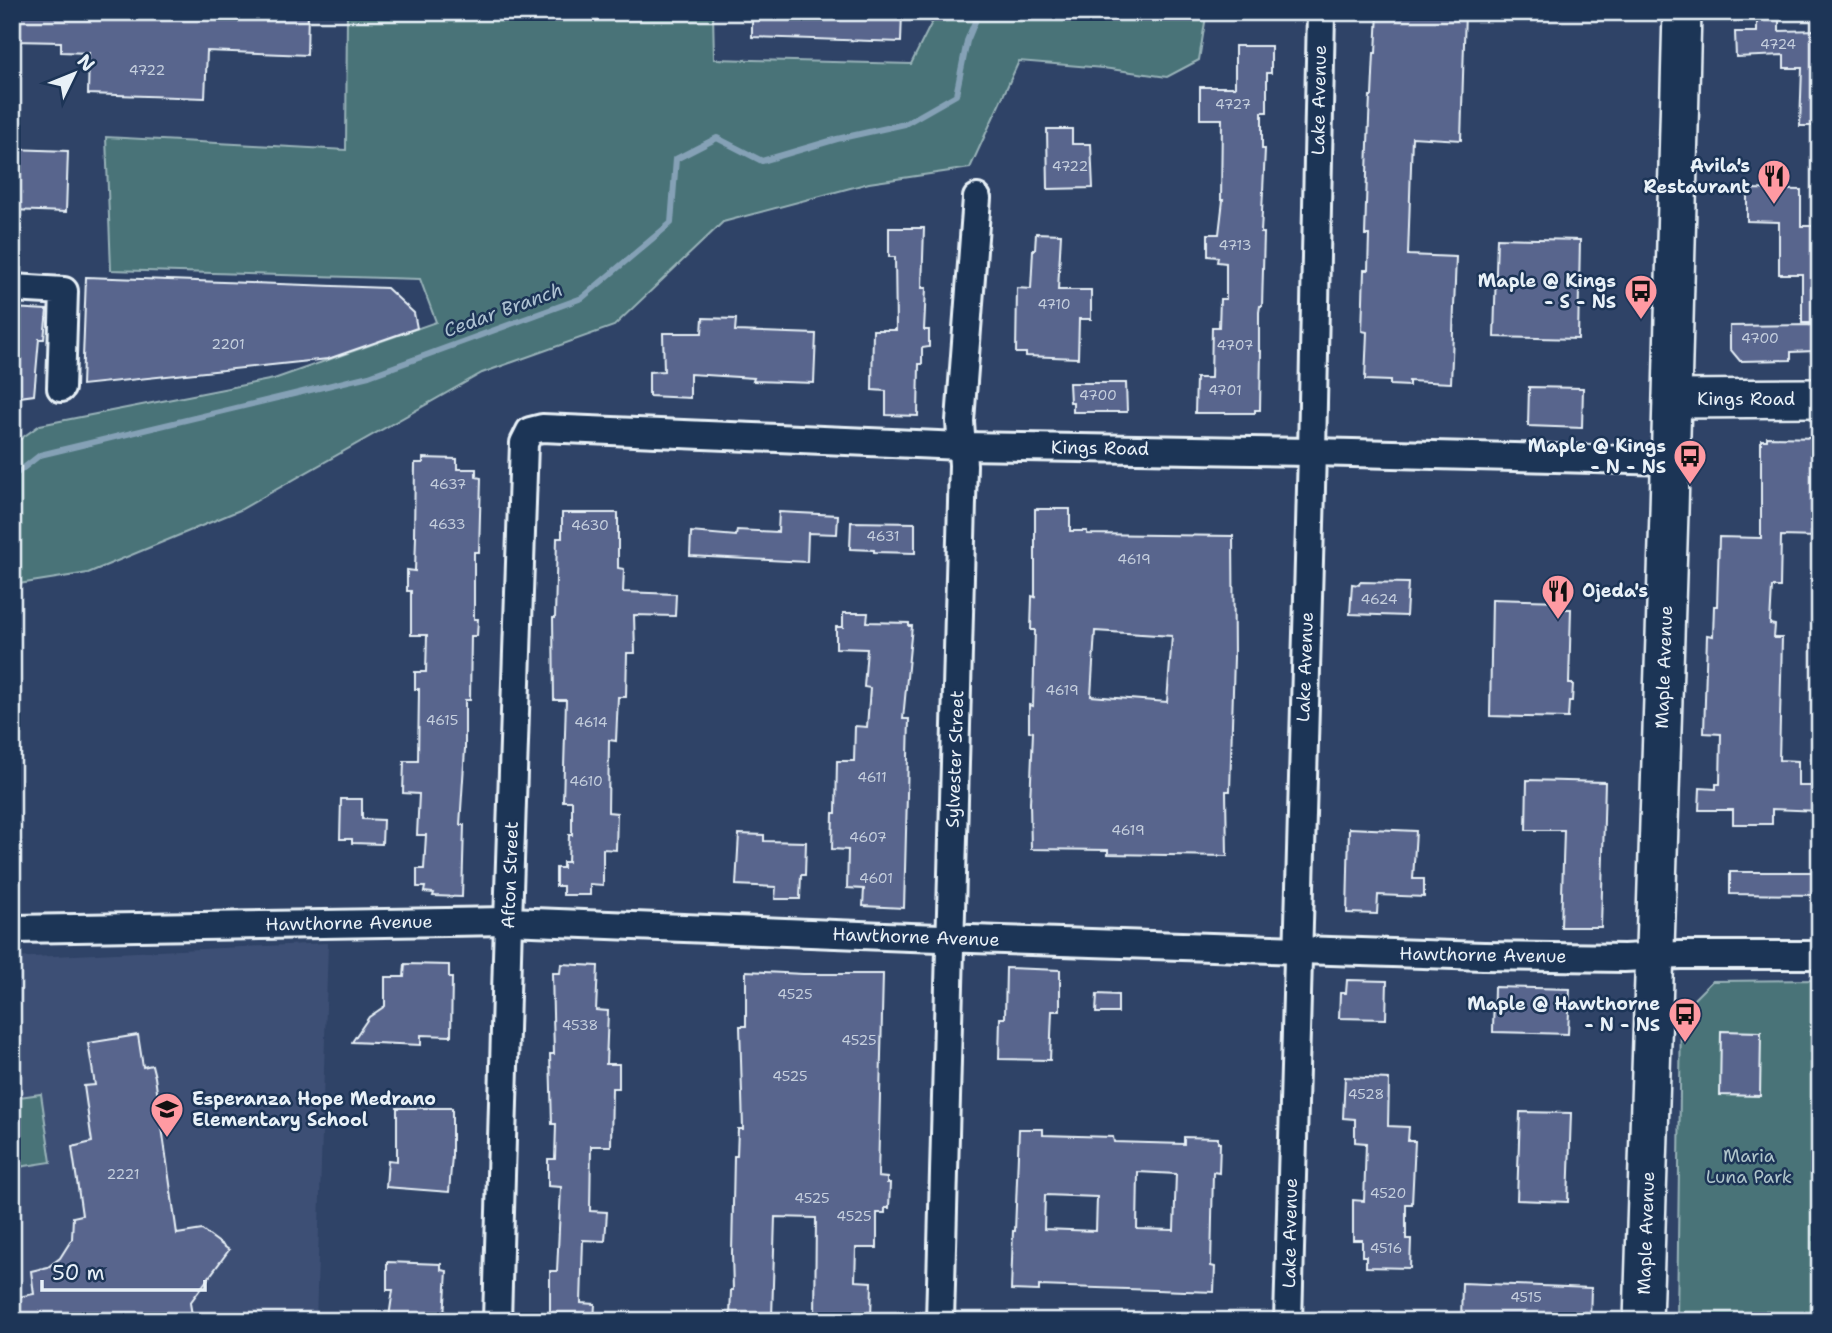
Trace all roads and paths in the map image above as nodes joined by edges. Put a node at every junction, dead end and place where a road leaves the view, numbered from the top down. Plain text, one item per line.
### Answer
1 (1321, 12) edge
2 (1682, 12) edge
3 (976, 198) dead end
4 (12, 288) edge
5 (61, 388) dead end
6 (1820, 398) edge
7 (1672, 399) junction
8 (530, 431) joint
9 (961, 446) junction
10 (1312, 452) junction
11 (1671, 461) junction
12 (508, 921) junction
13 (12, 929) edge
14 (951, 938) junction
15 (1297, 950) junction
16 (1820, 955) edge
17 (1654, 956) junction
18 (497, 1321) edge
19 (940, 1321) edge
20 (1288, 1321) edge
21 (1643, 1321) edge

1 - 10 street, Lake Avenue
2 - 7 main road, Maple Avenue
3 - 9 street, Sylvester Street
4 - 5 street
6 - 7 main road, Kings Road
7 - 11 main road, Maple Avenue
8 - 9 street, Kings Road
8 - 12 street, Afton Street
9 - 10 street, Kings Road
9 - 14 street, Sylvester Street
10 - 11 street, Kings Road
10 - 15 street, Lake Avenue
11 - 17 main road, Maple Avenue
12 - 13 street, Hawthorne Avenue
12 - 14 street, Hawthorne Avenue
12 - 18 street, Afton Street
14 - 15 street, Hawthorne Avenue
14 - 19 street, Sylvester Street
15 - 17 street, Hawthorne Avenue
15 - 20 street, Lake Avenue
16 - 17 street, Hawthorne Avenue
17 - 21 main road, Maple Avenue

